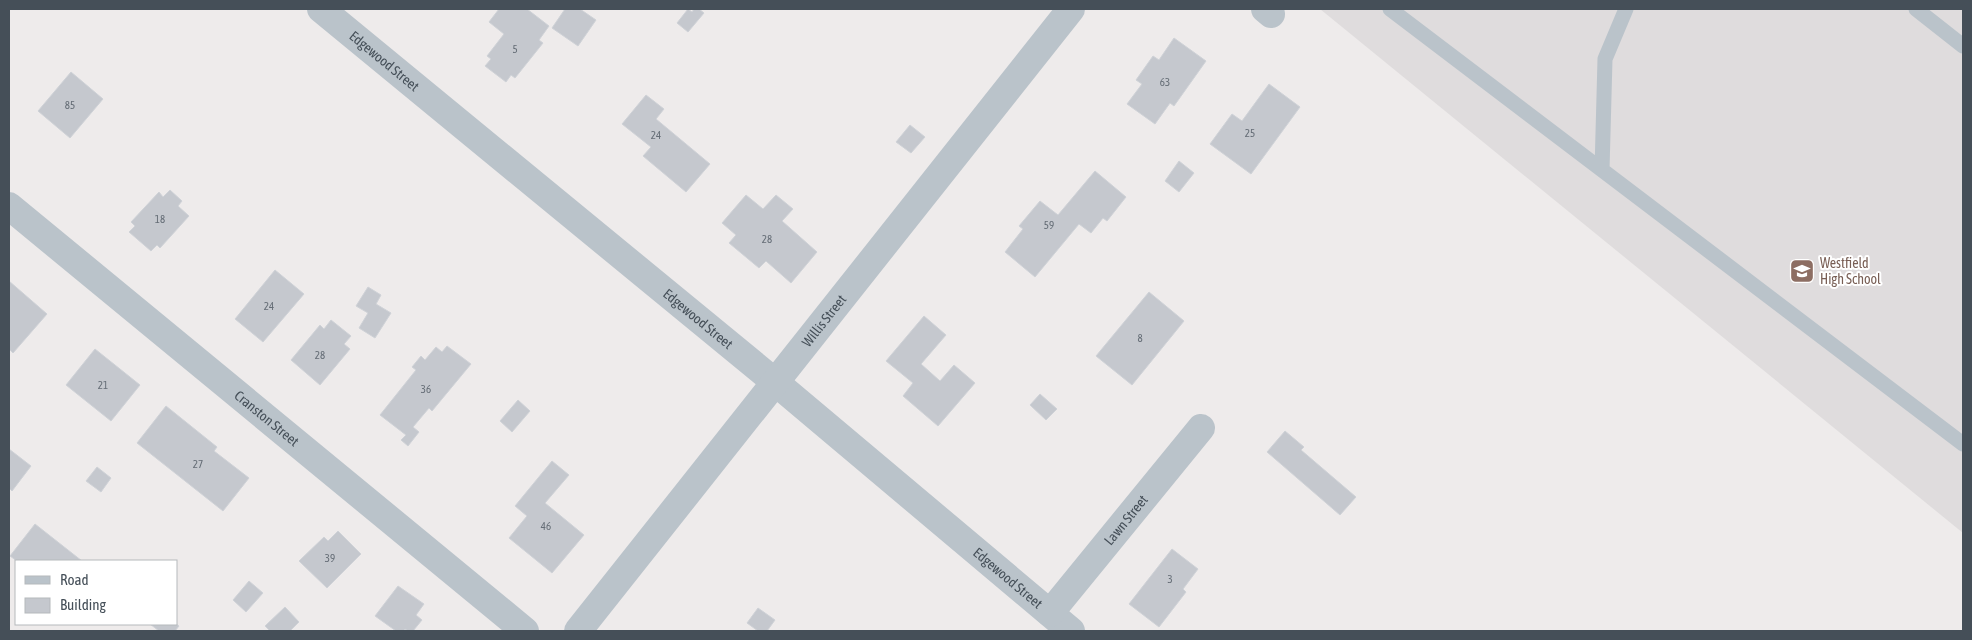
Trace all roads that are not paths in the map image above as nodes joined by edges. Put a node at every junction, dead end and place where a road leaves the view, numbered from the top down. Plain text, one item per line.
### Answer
1 (321, 9) edge
2 (1071, 9) edge
3 (1390, 9) edge
4 (1626, 9) edge
5 (1916, 9) edge
6 (1963, 46) edge
7 (1602, 170) junction
8 (9, 206) edge
9 (775, 382) junction
10 (1201, 428) dead end
11 (1963, 444) edge
12 (1050, 613) junction
13 (525, 631) edge
14 (578, 631) edge
15 (1071, 631) edge

1 - 9 street, Edgewood Street
2 - 9 street, Willis Street
3 - 7 lane
4 - 7 lane
5 - 6 lane
7 - 11 lane
8 - 13 street, Cranston Street
9 - 12 street, Edgewood Street
9 - 14 street, Willis Street
10 - 12 street, Lawn Street
12 - 15 street, Edgewood Street

